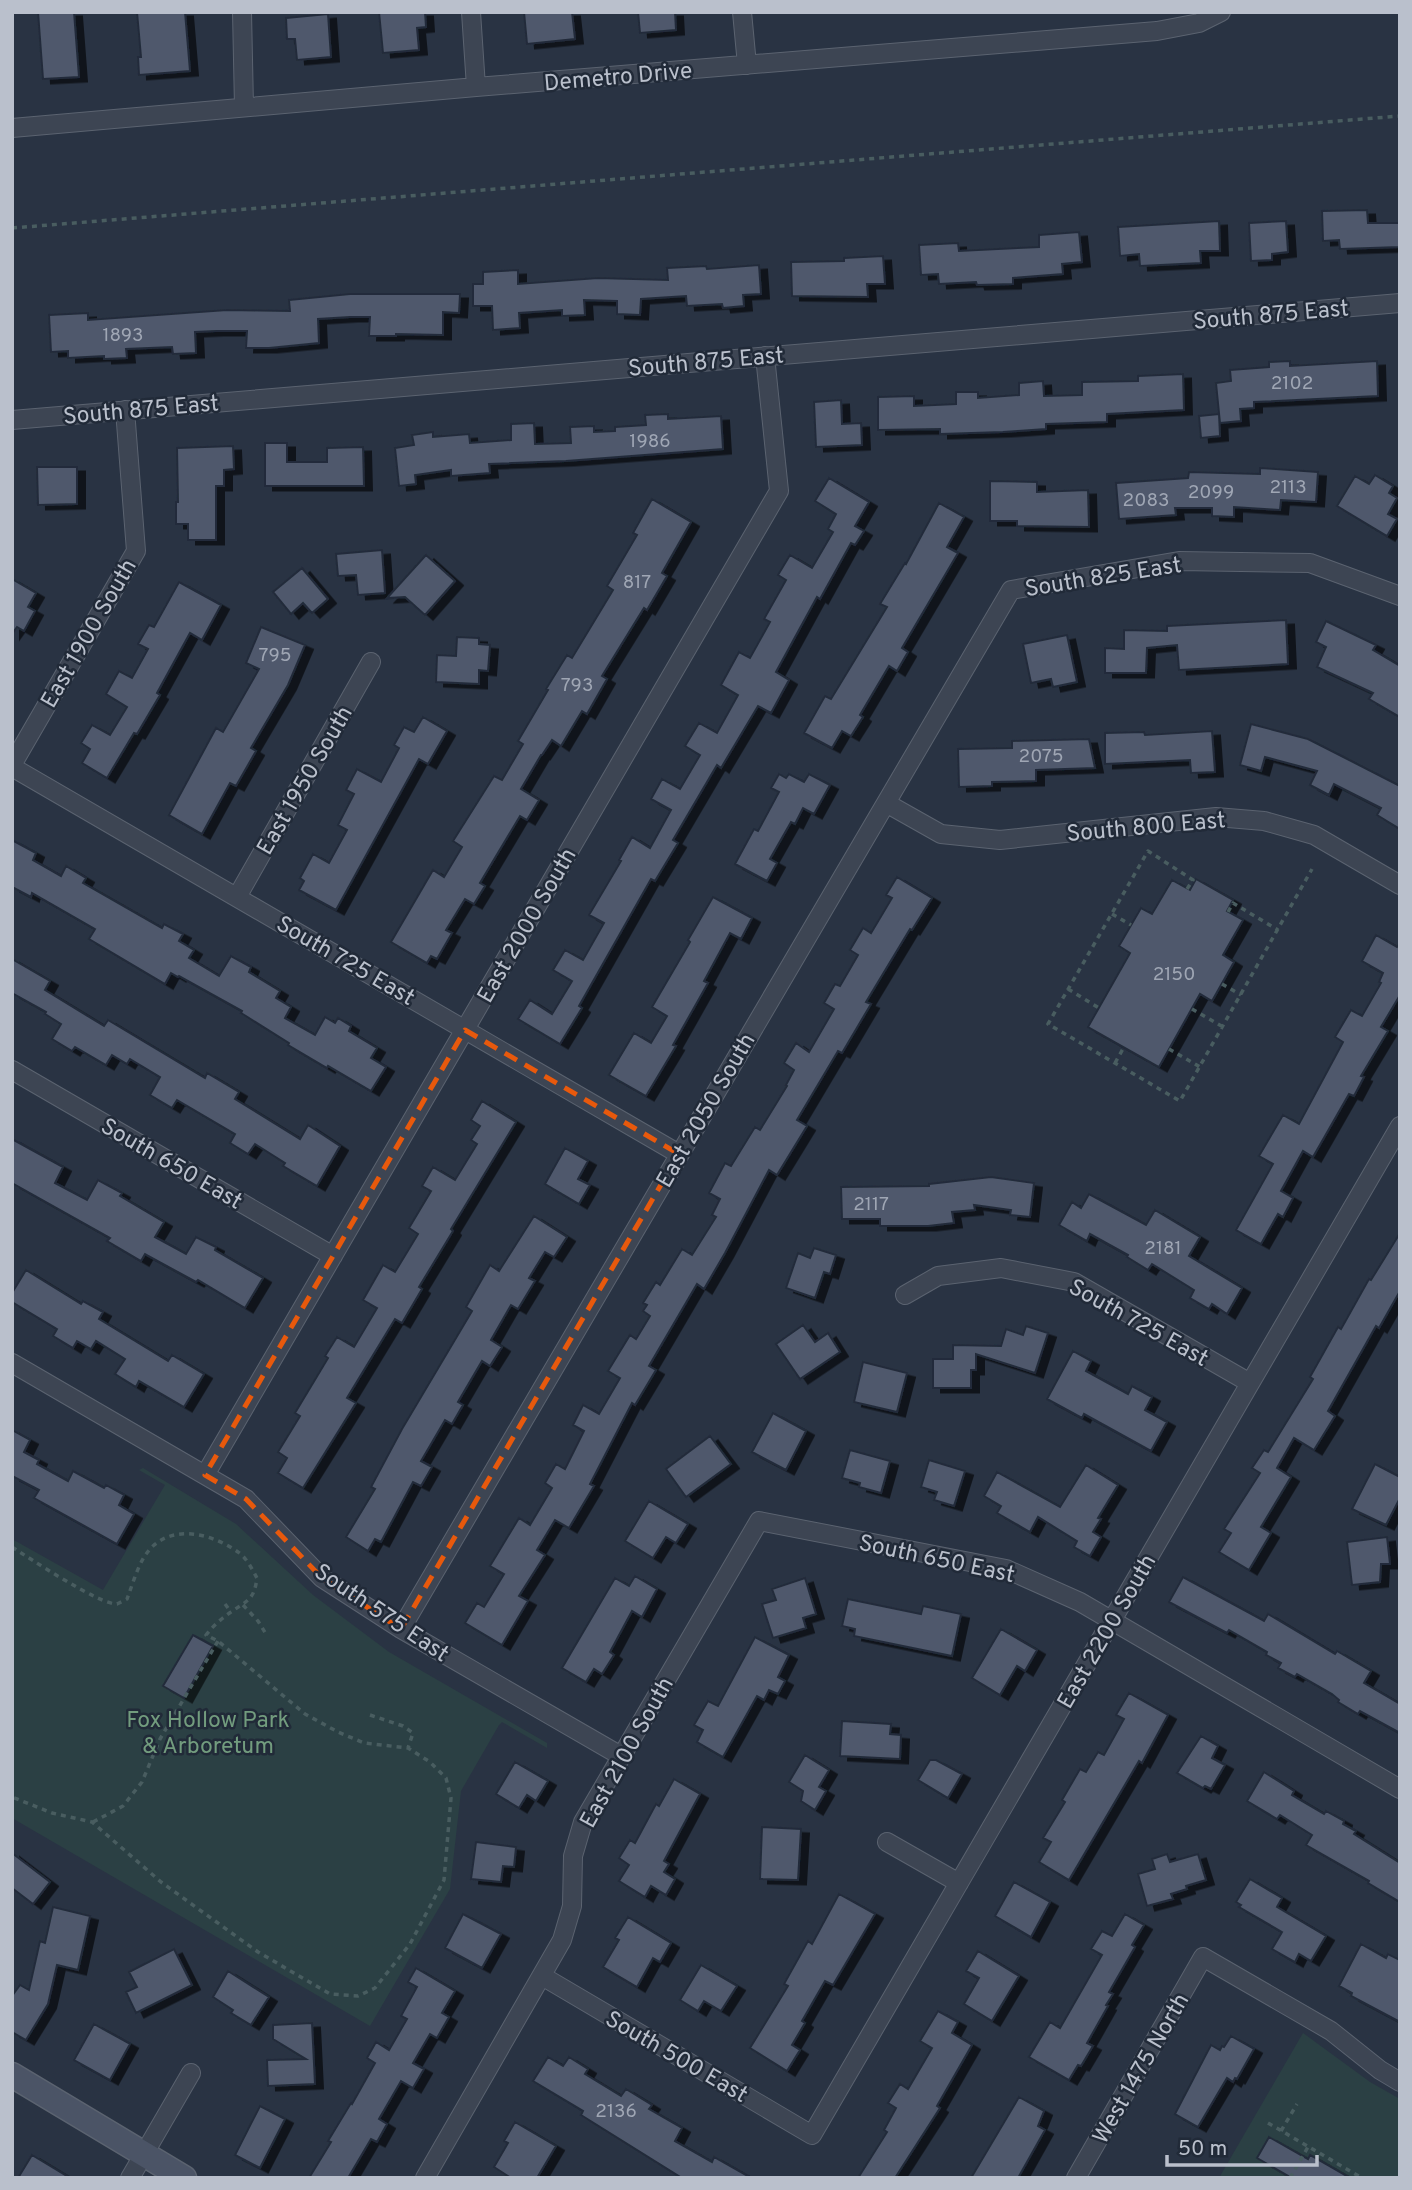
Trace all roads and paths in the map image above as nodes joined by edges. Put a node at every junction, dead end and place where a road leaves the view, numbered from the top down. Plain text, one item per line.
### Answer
1 (242, 12) edge
2 (471, 12) edge
3 (741, 12) edge
4 (1221, 12) edge
5 (747, 65) junction
6 (476, 87) junction
7 (244, 107) junction
8 (1400, 116) edge
9 (12, 128) edge
10 (12, 228) edge
11 (1400, 303) edge
12 (765, 356) junction
13 (125, 410) junction
14 (12, 420) edge
15 (1011, 590) joint
16 (1400, 596) edge
17 (371, 662) dead end
18 (12, 766) edge
19 (886, 803) junction
20 (1312, 869) dead end
21 (1400, 885) edge
22 (1187, 889) dead end
23 (237, 897) junction
24 (1228, 912) dead end
25 (1112, 914) junction
26 (1131, 925) dead end
27 (1278, 930) junction
28 (1222, 984) dead end
29 (1068, 989) junction
30 (1241, 995) junction
31 (1099, 1008) dead end
32 (1192, 1009) dead end
33 (1223, 1027) junction
34 (465, 1030) junction
35 (1124, 1047) dead end
36 (1169, 1049) dead end
37 (1115, 1063) junction
38 (1200, 1067) junction
39 (12, 1070) edge
40 (1400, 1126) edge
41 (679, 1154) junction
42 (332, 1256) junction
43 (905, 1295) dead end
44 (12, 1363) edge
45 (1250, 1384) junction
46 (205, 1475) junction
47 (759, 1521) joint
48 (12, 1547) edge
49 (225, 1604) dead end
50 (243, 1605) junction
51 (231, 1612) junction
52 (1111, 1621) junction
53 (401, 1629) junction
54 (266, 1634) dead end
55 (218, 1641) junction
56 (370, 1715) dead end
57 (408, 1748) junction
58 (621, 1756) junction
59 (1400, 1789) edge
60 (12, 1797) edge
61 (92, 1822) junction
62 (887, 1842) dead end
63 (959, 1884) junction
64 (541, 1976) junction
65 (191, 2073) dead end
66 (12, 2075) edge
67 (1400, 2081) edge
68 (1297, 2104) dead end
69 (1268, 2123) dead end
70 (1281, 2131) junction
71 (812, 2135) joint
72 (1308, 2147) junction
73 (143, 2154) junction
74 (130, 2178) edge
75 (184, 2178) edge
76 (425, 2178) edge
77 (1076, 2178) edge
78 (1290, 2178) edge
79 (1362, 2178) edge

1 - 7 street
2 - 6 street
3 - 5 street
4 - 5 street, Demetro Drive
5 - 6 street, Demetro Drive
6 - 7 street, Demetro Drive
7 - 9 street, Demetro Drive
8 - 10 path
11 - 12 street, South 875 East
12 - 13 street, South 875 East
12 - 34 street, East 2000 South
13 - 14 street, South 875 East
13 - 18 street, East 1900 South
15 - 16 street, South 825 East
15 - 19 street, East 2050 South
17 - 23 street, East 1950 South
18 - 23 street, South 725 East
19 - 21 street, South 800 East
19 - 41 street, East 2050 South
20 - 27 path
22 - 25 path
23 - 34 street, South 725 East
24 - 27 path
25 - 26 path
25 - 29 path
27 - 30 path
28 - 30 path
29 - 31 path
29 - 37 path
30 - 33 path
32 - 33 path
33 - 38 path
34 - 41 street, South 725 East
34 - 42 street, East 2000 South
35 - 37 path
36 - 38 path
37 - 38 path
39 - 42 street, South 650 East
40 - 45 street, East 2200 South
41 - 53 street, East 2050 South
42 - 46 street, East 2000 South
43 - 45 street, South 725 East
44 - 46 street, South 575 East
45 - 52 street, East 2200 South
46 - 53 street, South 575 East
47 - 52 street, South 650 East
47 - 58 street, East 2100 South
48 - 50 path
49 - 51 path
50 - 51 path
50 - 54 path
51 - 55 path
52 - 59 street, South 650 East
52 - 63 street, East 2200 South
53 - 58 street, South 575 East
55 - 57 path
55 - 61 path
56 - 57 path
57 - 61 path
58 - 64 street, East 2100 South
60 - 61 path
62 - 63 street
63 - 71 street, East 2200 South
64 - 71 street, South 500 East
64 - 76 street, East 2100 South
65 - 73 street
66 - 73 street
67 - 77 street, West 1475 North
68 - 70 path
69 - 70 path
70 - 72 path
72 - 78 path
72 - 79 path
73 - 74 street
73 - 75 street

